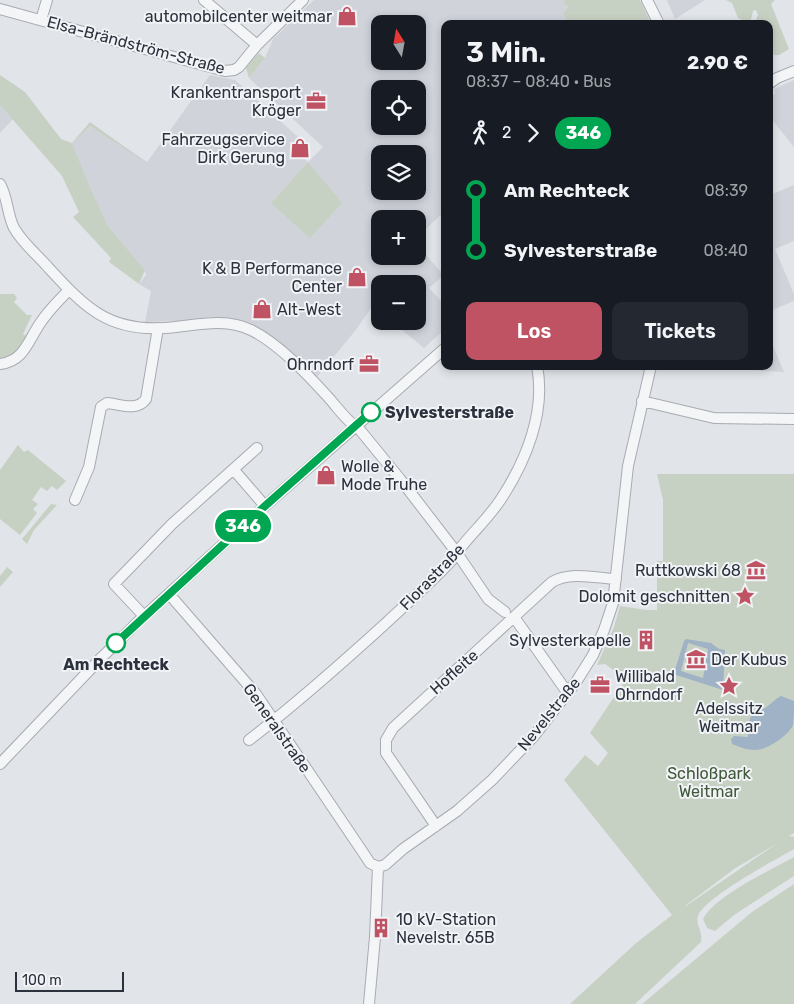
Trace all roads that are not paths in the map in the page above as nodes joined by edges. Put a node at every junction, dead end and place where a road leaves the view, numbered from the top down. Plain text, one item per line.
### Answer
1 (47, 0) edge
2 (204, 0) edge
3 (303, 0) edge
4 (647, 0) edge
5 (0, 9) edge
6 (41, 20) junction
7 (656, 20) edge
8 (257, 45) junction
9 (794, 64) edge
10 (794, 71) edge
11 (773, 80) edge
12 (0, 184) edge
13 (69, 290) junction
14 (158, 328) junction
15 (441, 351) edge
16 (0, 364) edge
17 (538, 370) edge
18 (650, 370) edge
19 (642, 401) junction
20 (794, 419) edge
21 (354, 426) junction
22 (256, 448) dead end
23 (234, 470) junction
24 (76, 500) dead end
25 (265, 506) junction
26 (456, 553) junction
27 (616, 579) junction
28 (169, 594) junction
29 (509, 615) junction
30 (144, 616) junction
31 (567, 692) junction
32 (273, 720) junction
33 (249, 740) dead end
34 (0, 764) edge
35 (436, 826) junction
36 (378, 867) junction
37 (369, 1004) edge

1 - 6 street
2 - 8 street
3 - 8 street, Elsa-Brändström-Straße
4 - 7 street
5 - 6 street, Elsa-Brändström-Straße
6 - 8 street, Elsa-Brändström-Straße
9 - 11 street
10 - 11 street
12 - 13 street
13 - 14 street
13 - 16 street
14 - 21 street
14 - 24 street
15 - 21 street
17 - 26 street, Florastraße
18 - 19 street, Nevelstraße
19 - 20 street
19 - 27 street, Nevelstraße
21 - 25 street
21 - 26 street
22 - 23 street
23 - 25 street
23 - 30 street
25 - 28 street
26 - 29 street
26 - 32 street, Florastraße
27 - 29 street, Hofleite
27 - 31 street, Nevelstraße
28 - 30 street
28 - 32 street, Generalstraße
29 - 31 street
29 - 35 street, Hofleite
30 - 34 street
31 - 35 street, Nevelstraße
32 - 33 street, Florastraße
32 - 36 street, Generalstraße
35 - 36 street, Nevelstraße
36 - 37 street

